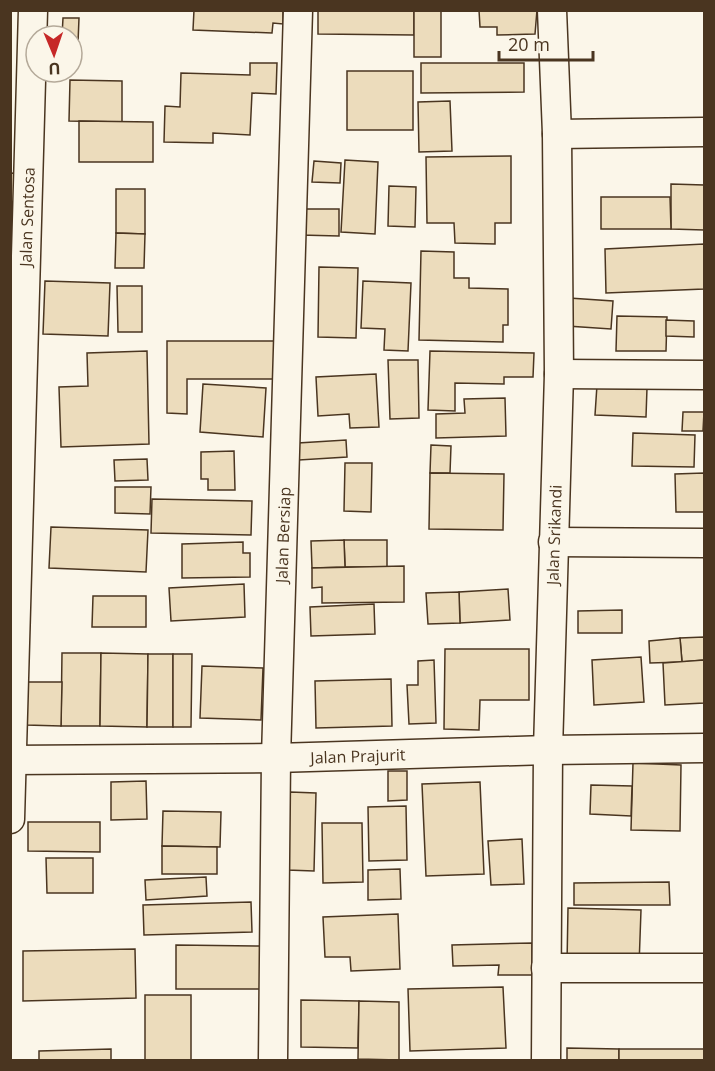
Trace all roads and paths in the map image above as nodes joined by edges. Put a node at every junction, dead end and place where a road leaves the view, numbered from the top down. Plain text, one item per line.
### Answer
1 (33, 10) edge
2 (298, 10) edge
3 (552, 10) edge
4 (705, 132) edge
5 (557, 134) junction
6 (560, 374) junction
7 (705, 375) edge
8 (553, 542) junction
9 (705, 543) edge
10 (705, 748) edge
11 (548, 750) junction
12 (276, 758) junction
13 (11, 760) edge
14 (10, 819) edge
15 (546, 968) junction
16 (705, 968) edge
17 (273, 1060) edge
18 (546, 1060) edge

1 - 13 street, Jalan Sentosa
2 - 12 street, Jalan Bersiap
3 - 5 street, Jalan Srikandi
4 - 5 street
5 - 6 street, Jalan Srikandi
6 - 7 street
6 - 8 street, Jalan Srikandi
8 - 9 street
8 - 11 street, Jalan Srikandi
10 - 11 street, Jalan Prajurit
11 - 12 street, Jalan Prajurit
11 - 15 street, Jalan Srikandi
12 - 13 street, Jalan Prajurit
12 - 17 street, Jalan Bersiap
13 - 14 street, Jalan Sentosa
15 - 16 street
15 - 18 street, Jalan Srikandi

